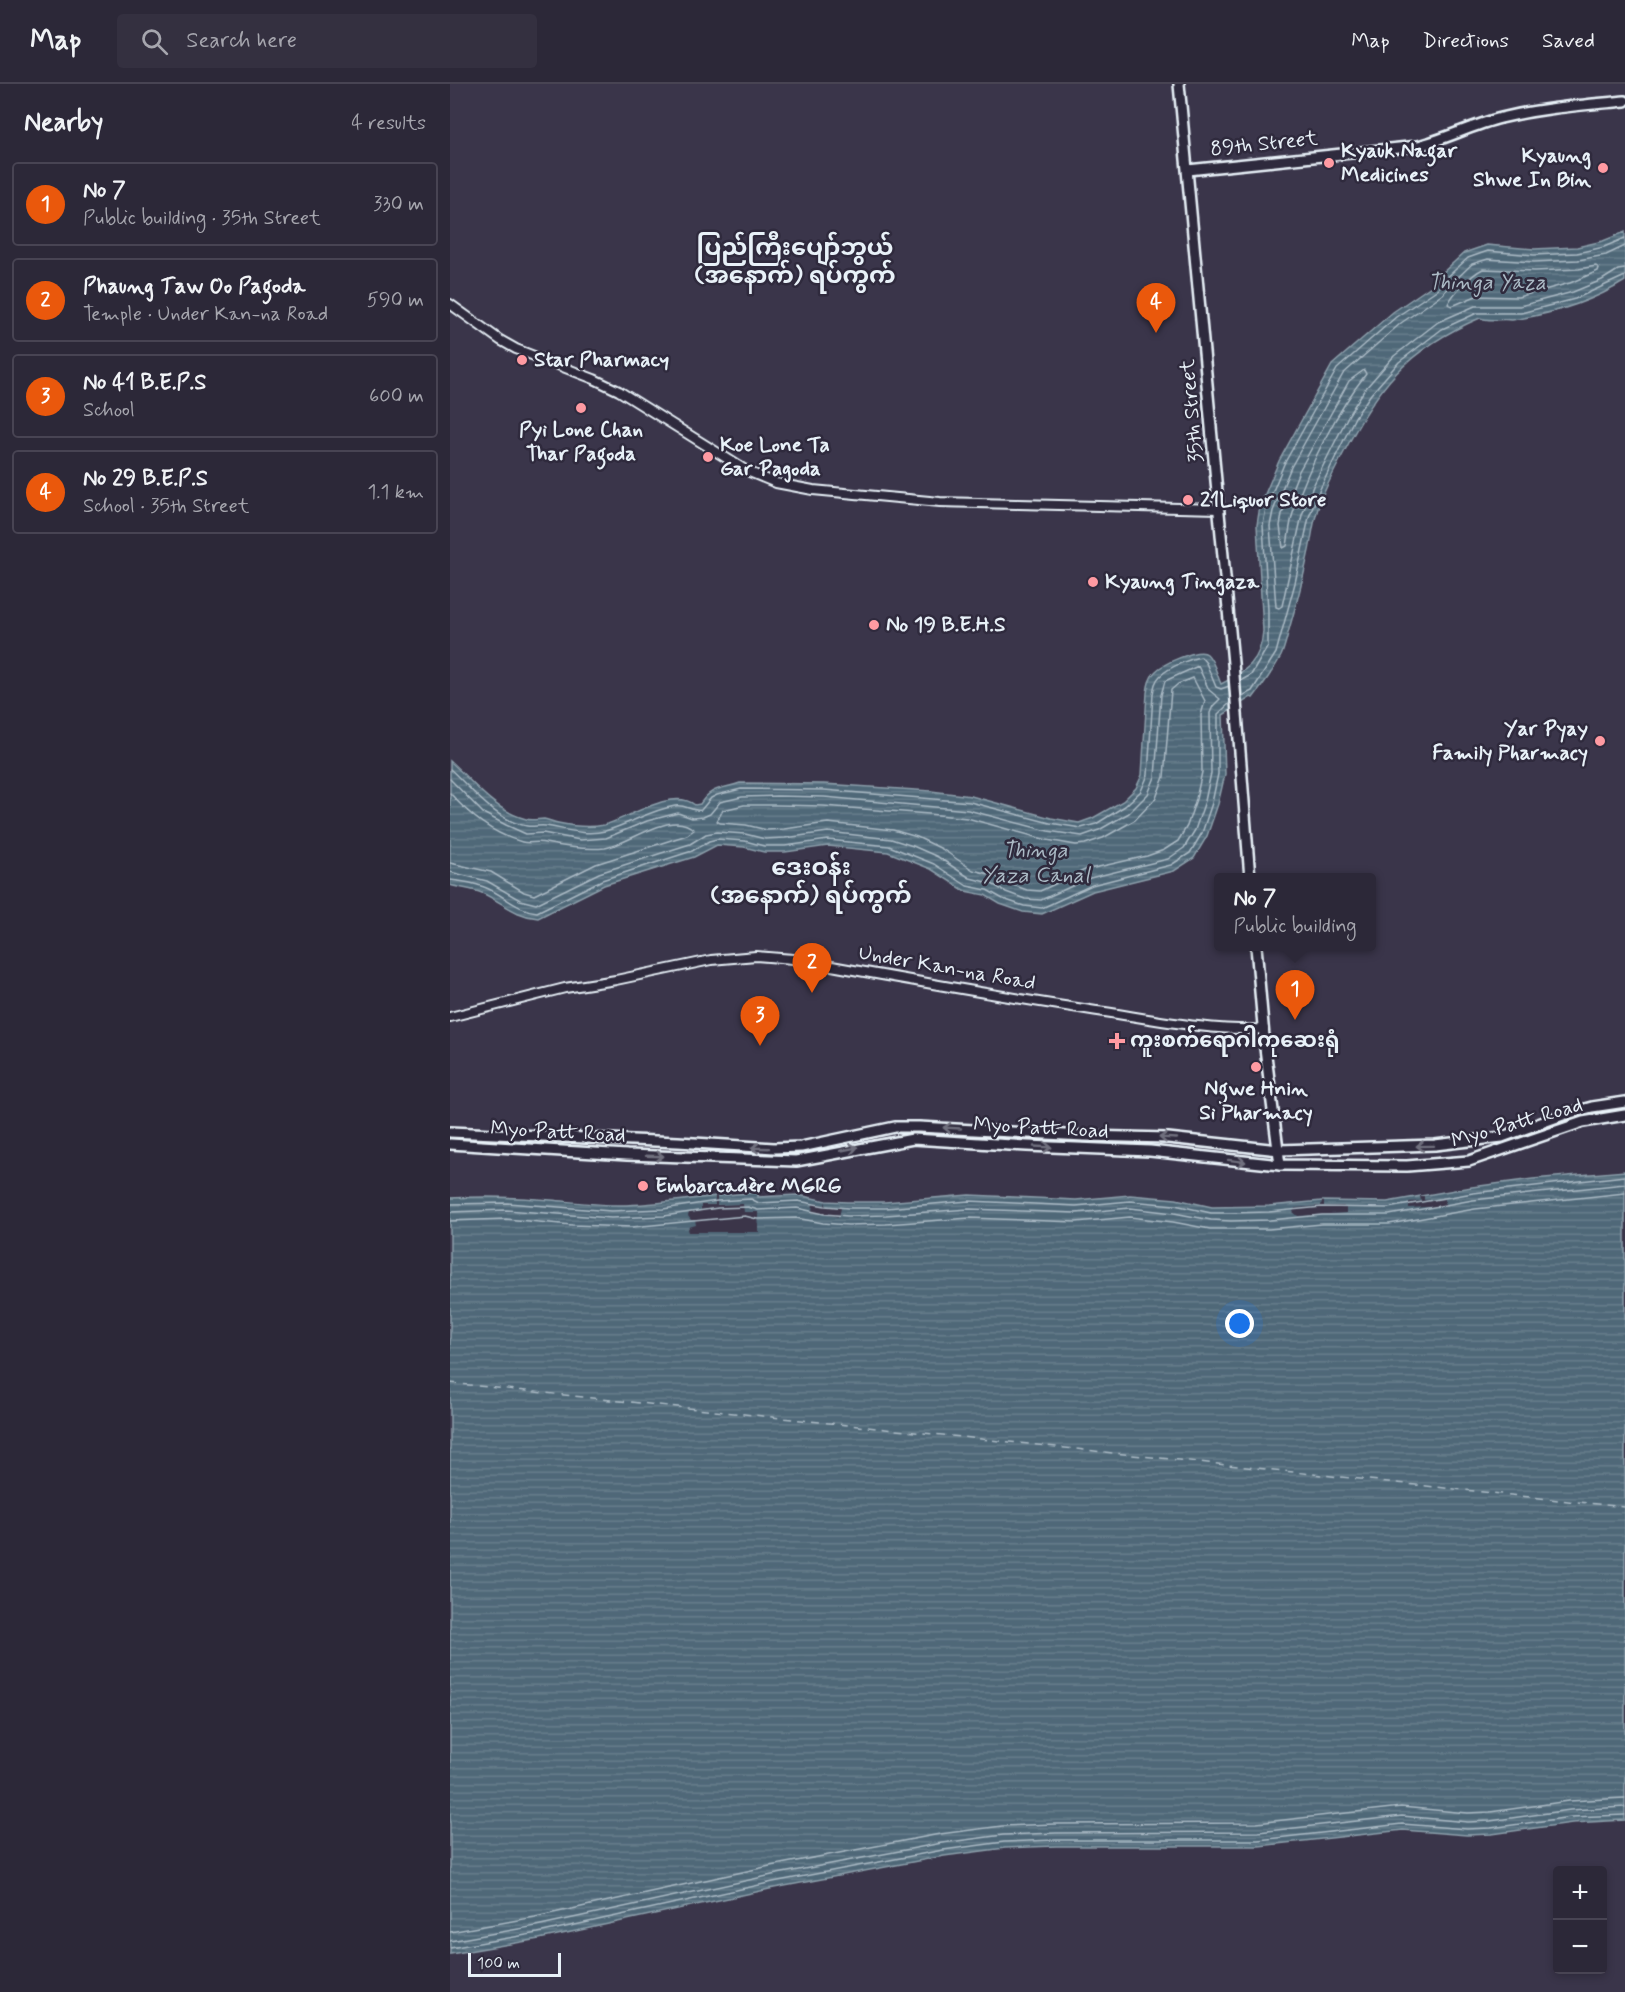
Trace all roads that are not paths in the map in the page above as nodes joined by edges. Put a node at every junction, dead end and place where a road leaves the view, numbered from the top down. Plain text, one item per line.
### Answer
1 (1179, 84) edge
2 (1625, 101) edge
3 (1188, 170) junction
4 (450, 304) edge
5 (1219, 509) junction
6 (1250, 873) edge
7 (1256, 951) edge
8 (450, 1017) edge
9 (1264, 1029) junction
10 (1625, 1102) edge
11 (1592, 1107) junction
12 (1625, 1115) edge
13 (1594, 1119) junction
14 (904, 1126) junction
15 (450, 1132) edge
16 (904, 1139) junction
17 (626, 1140) junction
18 (450, 1144) edge
19 (1279, 1150) junction
20 (627, 1155) junction
21 (1280, 1165) junction

1 - 3 main road, 35th Street
2 - 3 main road, 89th Street
3 - 5 main road, 35th Street
4 - 5 street
5 - 6 main road, 35th Street
7 - 9 main road
8 - 9 street, Under Kan-na Road
9 - 19 main road
10 - 11 main road, Myo Patt Road
11 - 13 main road
11 -> 19 main road, Myo Patt Road
12 - 13 main road, Myo Patt Road
13 - 21 main road, Myo Patt Road
14 - 16 main road
14 -> 17 main road, Myo Patt Road
19 -> 14 main road, Myo Patt Road
15 - 17 main road, Myo Patt Road
20 -> 16 main road, Myo Patt Road
16 -> 21 main road, Myo Patt Road
17 - 20 main road
18 - 20 main road, Myo Patt Road
19 - 21 main road

